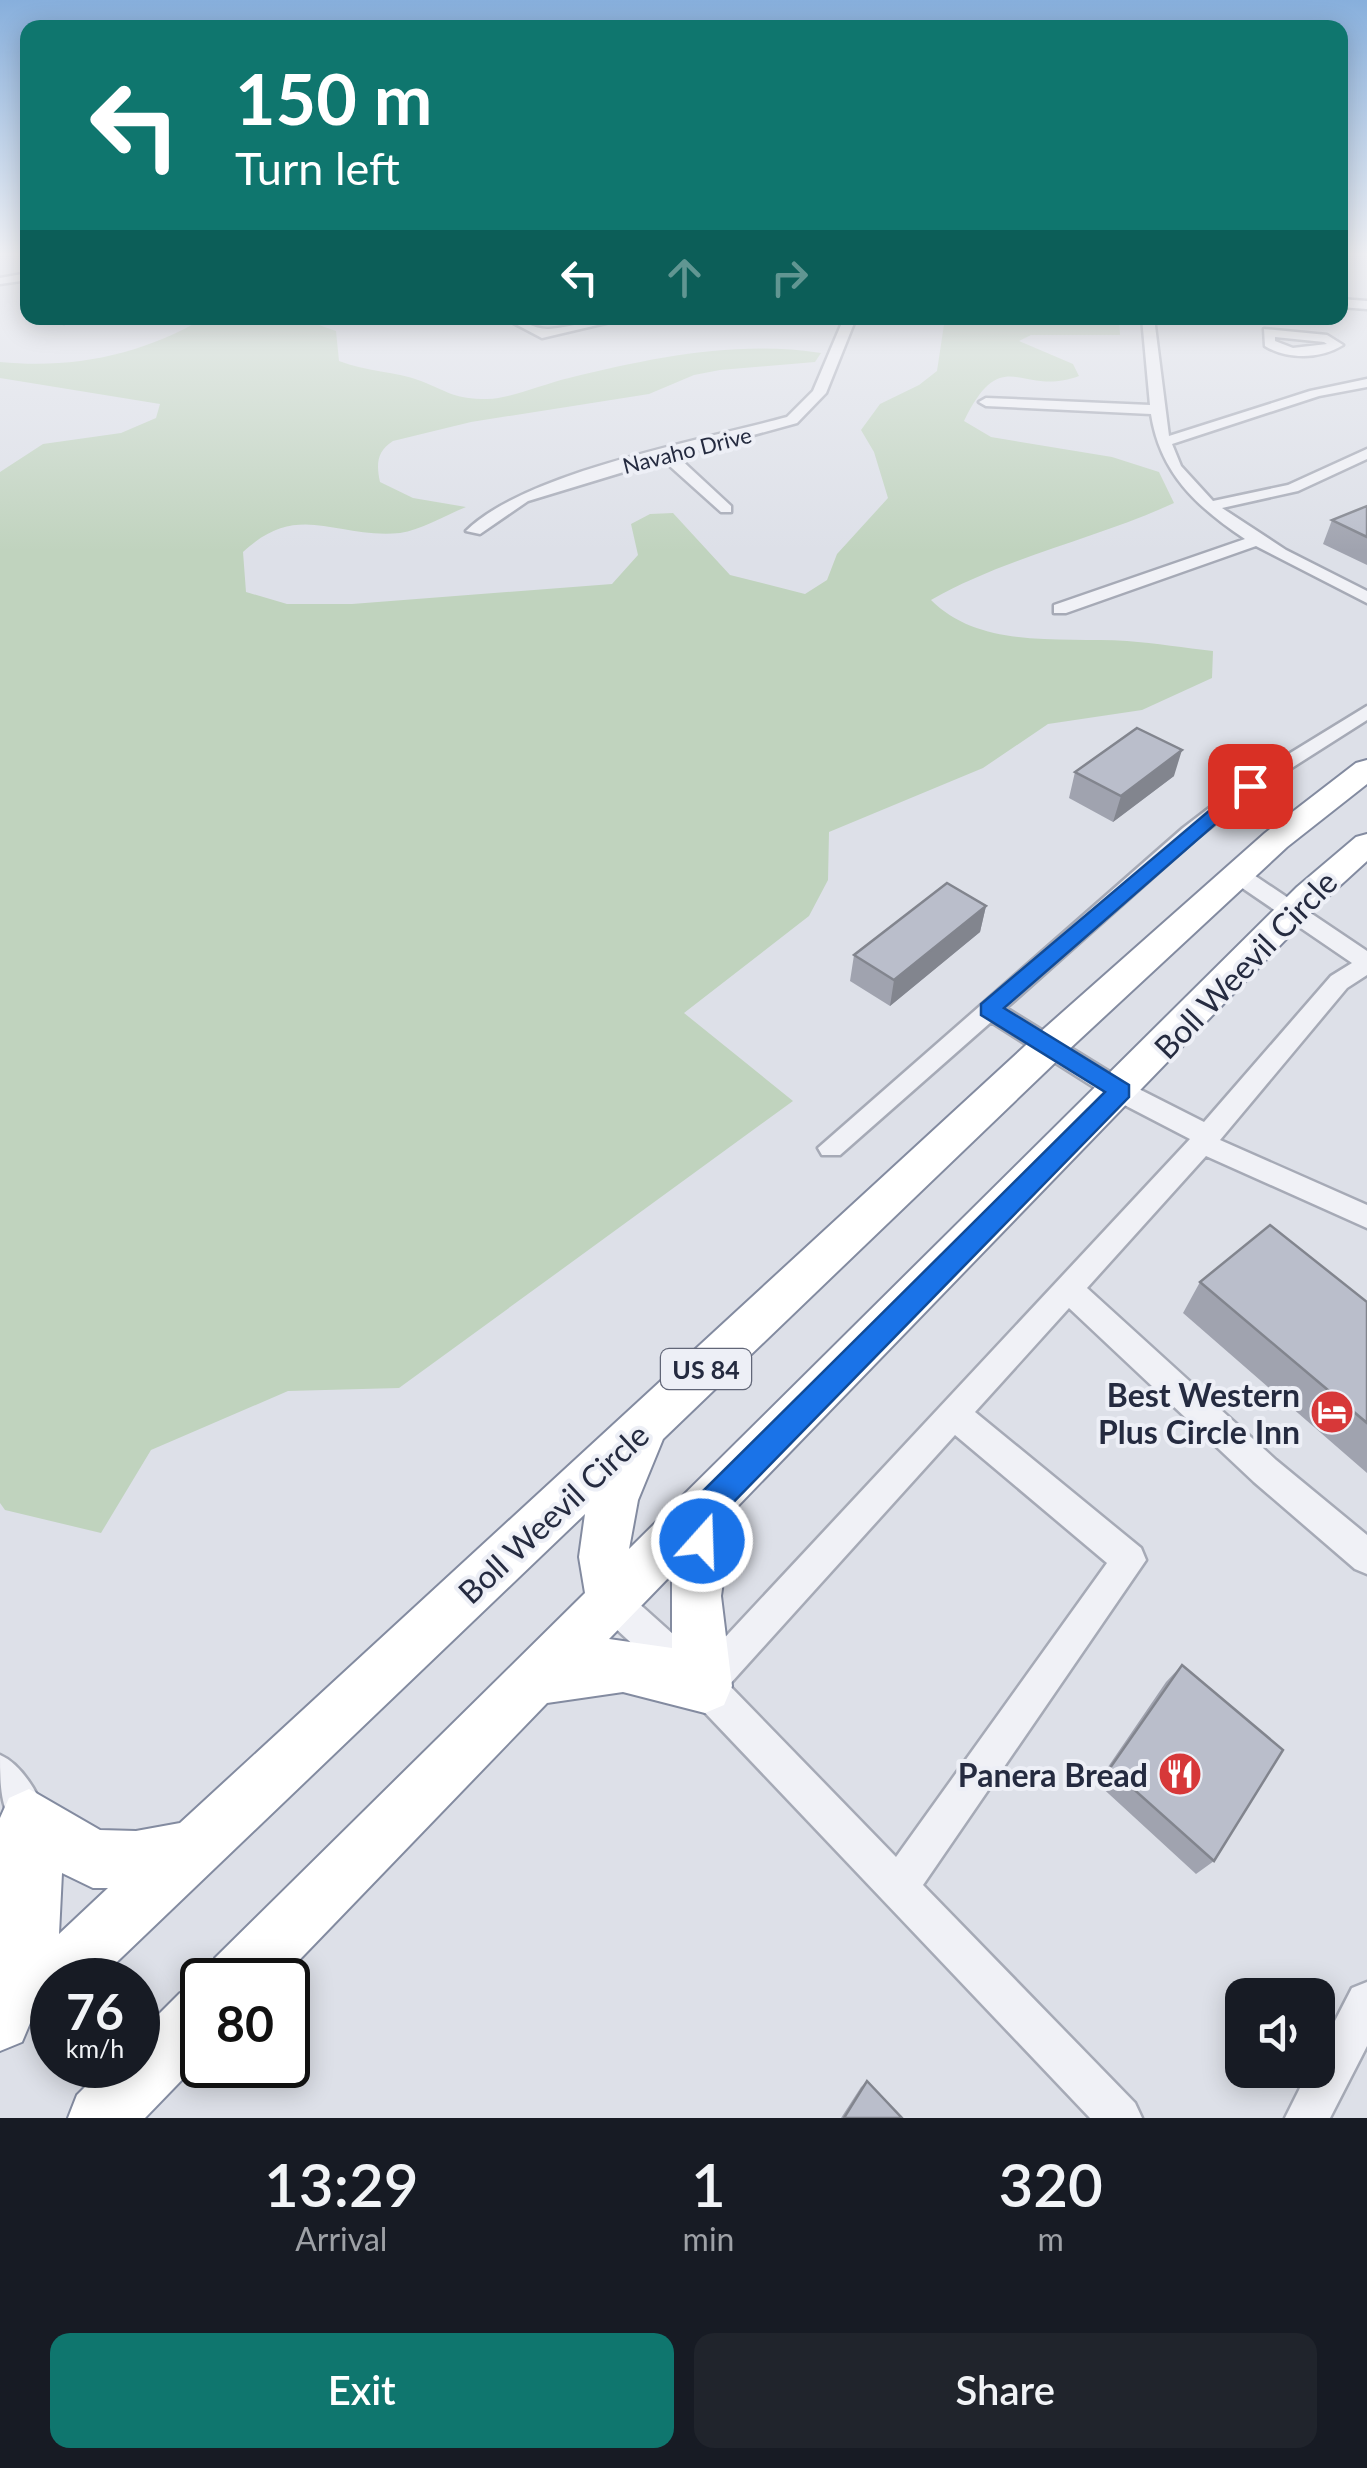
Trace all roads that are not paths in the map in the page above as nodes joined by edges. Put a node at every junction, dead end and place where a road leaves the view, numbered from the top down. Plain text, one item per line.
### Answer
1 (834, 353) edge
2 (1153, 353) edge
3 (1367, 383) edge
4 (986, 402) dead end
5 (1160, 410) junction
6 (1162, 442) junction
7 (1367, 453) edge
8 (667, 455) junction
9 (1212, 506) junction
10 (726, 509) dead end
11 (474, 531) dead end
12 (1258, 540) junction
13 (1367, 598) edge
14 (1060, 609) dead end
15 (1367, 712) edge
16 (1367, 769) edge
17 (1367, 844) edge
18 (1237, 874) junction
19 (1293, 912) junction
20 (1367, 963) edge
21 (989, 1009) junction
22 (1051, 1044) junction
23 (1120, 1091) junction
24 (1205, 1140) junction
25 (831, 1148) dead end
26 (1367, 1217) edge
27 (1069, 1289) junction
28 (955, 1415) junction
29 (644, 1428) junction
30 (709, 1506) junction
31 (1367, 1557) edge
32 (613, 1603) junction
33 (538, 1678) junction
34 (705, 1686) junction
35 (15, 1796) edge
36 (194, 1849) junction
37 (898, 1887) junction
38 (78, 1958) edge
39 (259, 1958) edge
40 (30, 2002) edge
41 (1366, 2006) edge
42 (0, 2020) edge
43 (0, 2030) edge
44 (180, 2037) edge
45 (1310, 2116) edge
46 (100, 2118) edge
47 (1120, 2118) edge

1 - 8 street, Navaho Drive
2 - 5 street
3 - 6 street
4 - 5 street
5 - 6 street
6 - 9 street
7 - 9 street
8 - 10 street
8 - 11 street, Navaho Drive
9 - 12 street
12 - 13 street
12 - 14 street
15 - 21 street
16 - 18 highway, Boll Weevil Circle / US 84
17 - 19 highway, Boll Weevil Circle
18 - 19 street
18 - 22 highway, Boll Weevil Circle / US 84
19 - 20 street
19 - 23 highway, Boll Weevil Circle
20 - 24 street
21 - 22 street
21 - 25 street
22 - 23 street
22 - 29 highway, Boll Weevil Circle / US 84
23 - 24 street
23 - 30 highway, Boll Weevil Circle
24 - 26 street
24 - 27 street
27 - 28 street
27 - 31 street
28 - 34 street
28 - 37 street
29 - 32 highway
29 - 36 highway, Boll Weevil Circle / US 84
30 - 32 highway, Boll Weevil Circle
30 - 34 highway
32 - 33 highway, Boll Weevil Circle
32 - 34 street
33 - 34 highway
33 - 39 highway, Boll Weevil Circle
34 - 37 street
35 - 36 highway
35 - 42 highway
36 - 38 highway, Boll Weevil Circle / US 84
37 - 47 street
40 - 43 highway, Boll Weevil Circle / US 84
41 - 45 street
44 - 46 highway

